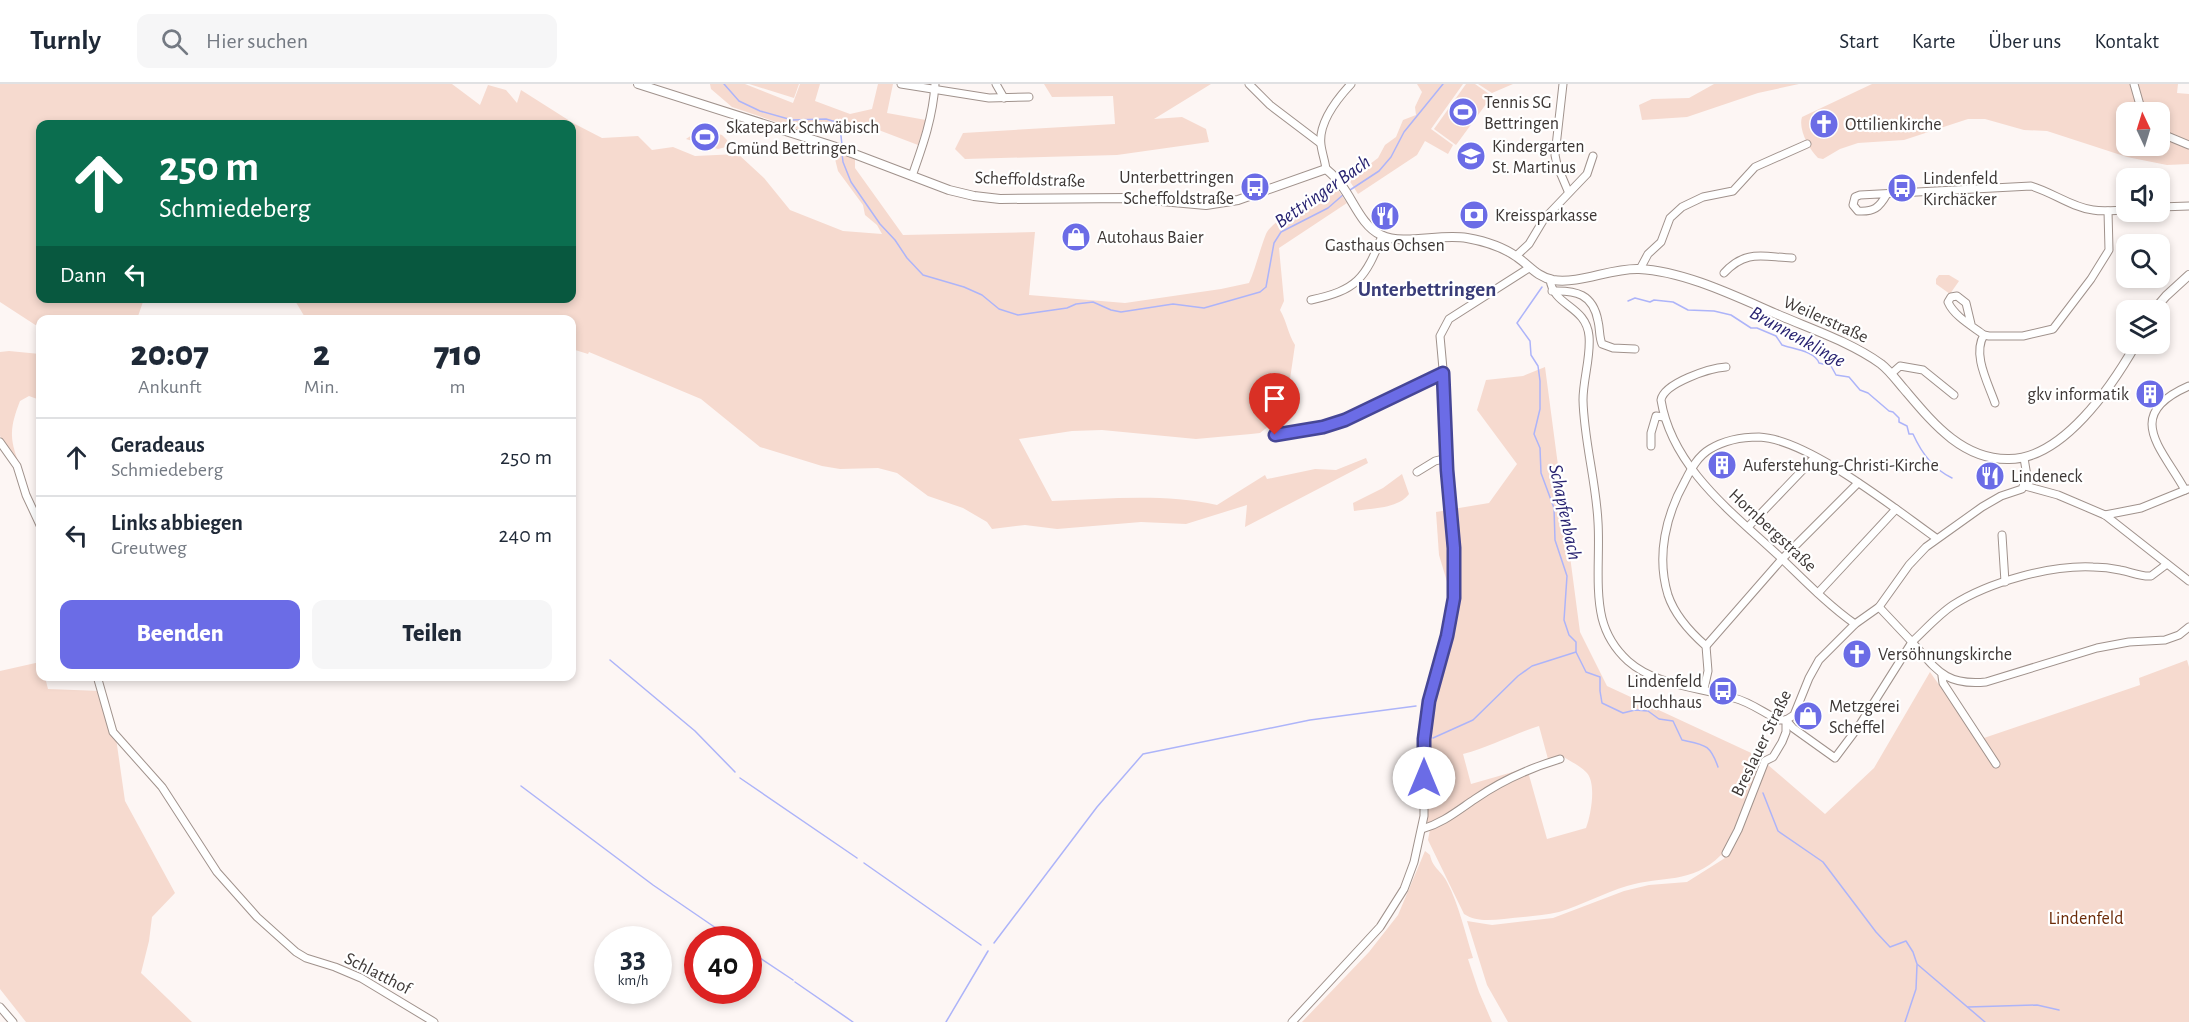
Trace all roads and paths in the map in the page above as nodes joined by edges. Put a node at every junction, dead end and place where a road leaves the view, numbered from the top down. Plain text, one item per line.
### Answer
1 (638, 84) edge
2 (901, 84) edge
3 (996, 84) edge
4 (1249, 84) edge
5 (1351, 84) edge
6 (1563, 84) edge
7 (2134, 84) edge
8 (935, 87) edge
9 (1029, 97) dead end
10 (1004, 98) junction
11 (2139, 102) edge
12 (2170, 137) edge
13 (1320, 143) junction
14 (1808, 144) dead end
15 (2189, 145) edge
16 (1593, 156) dead end
17 (1326, 169) junction
18 (912, 176) junction
19 (1568, 191) junction
20 (1887, 194) junction
21 (2189, 206) edge
22 (2170, 207) edge
23 (2108, 211) junction
24 (2116, 211) edge
25 (1382, 236) junction
26 (1516, 256) junction
27 (1792, 258) dead end
28 (1529, 268) junction
29 (1640, 269) junction
30 (1724, 273) dead end
31 (2189, 275) edge
32 (1550, 279) junction
33 (1552, 291) junction
34 (1311, 300) dead end
35 (2163, 300) edge
36 (1971, 324) dead end
37 (1984, 334) junction
38 (1635, 350) dead end
39 (2129, 354) edge
40 (1726, 368) dead end
41 (1443, 373) junction
42 (1891, 374) junction
43 (2189, 386) edge
44 (1954, 395) dead end
45 (1995, 404) dead end
46 (1664, 417) junction
47 (1275, 435) dead end
48 (0, 442) edge
49 (1651, 446) dead end
50 (1815, 457) junction
51 (1447, 458) junction
52 (2024, 458) junction
53 (1691, 469) junction
54 (1417, 472) dead end
55 (1858, 483) junction
56 (2025, 486) junction
57 (2187, 489) edge
58 (1896, 509) junction
59 (2105, 515) junction
60 (36, 516) edge
61 (1748, 528) junction
62 (2002, 535) dead end
63 (1936, 538) junction
64 (1782, 559) junction
65 (2167, 564) junction
66 (2189, 581) edge
67 (2005, 582) junction
68 (1818, 593) junction
69 (1879, 607) junction
70 (1855, 624) junction
71 (2189, 627) edge
72 (1912, 642) junction
73 (1706, 646) junction
74 (1942, 676) junction
75 (99, 681) edge
76 (1704, 689) junction
77 (1786, 720) junction
78 (1560, 759) dead end
79 (1996, 764) dead end
80 (1422, 829) junction
81 (1726, 854) dead end
82 (0, 1007) edge
83 (13, 1022) edge
84 (434, 1022) edge
85 (1292, 1022) edge

1 - 18 main road, Scheffoldstraße
2 - 8 street
3 - 10 street
4 - 13 street
5 - 13 street
6 - 19 street
7 - 11 street
8 - 10 street
8 - 18 street
9 - 10 street
12 - 15 street
13 - 17 street
14 - 29 street
16 - 19 street
17 - 18 main road, Scheffoldstraße
17 - 25 main road
19 - 26 street
20 - 20 street
20 - 23 street
21 - 22 street
23 - 24 street
23 - 37 street
25 - 26 main road, Weilerstraße
25 - 34 street
26 - 28 main road, Weilerstraße
27 - 30 street
28 - 32 main road, Weilerstraße
28 - 41 street
29 - 32 main road, Weilerstraße
29 - 42 main road, Weilerstraße
31 - 35 main road
32 - 33 street
33 - 38 street
33 - 76 street
36 - 37 street
37 - 45 street
39 - 52 main road, Weilerstraße
40 - 46 street
41 - 47 street
41 - 51 street
42 - 44 street
42 - 52 main road, Weilerstraße
43 - 57 street
46 - 49 street
46 - 53 street, Hornbergstraße
48 - 60 street
50 - 53 street
50 - 55 street
50 - 61 street
51 - 54 street
51 - 80 street
52 - 56 street
53 - 61 street, Hornbergstraße
53 - 73 street
55 - 58 street
55 - 64 street
56 - 59 street
56 - 63 street, Breslauer Straße
57 - 59 street
58 - 63 street
58 - 68 street
59 - 65 street
61 - 64 street, Hornbergstraße
62 - 67 street
63 - 69 street, Breslauer Straße
64 - 68 street, Hornbergstraße
64 - 73 street
65 - 66 street
65 - 67 street
67 - 72 street
68 - 70 street, Hornbergstraße
69 - 70 street, Breslauer Straße
69 - 72 street
70 - 77 street, Breslauer Straße
71 - 74 street
72 - 74 street
72 - 77 street
73 - 76 street
74 - 79 street
75 - 84 street, Schlatthof
76 - 77 street
77 - 81 street, Breslauer Straße
78 - 80 street
80 - 85 street
82 - 83 street

